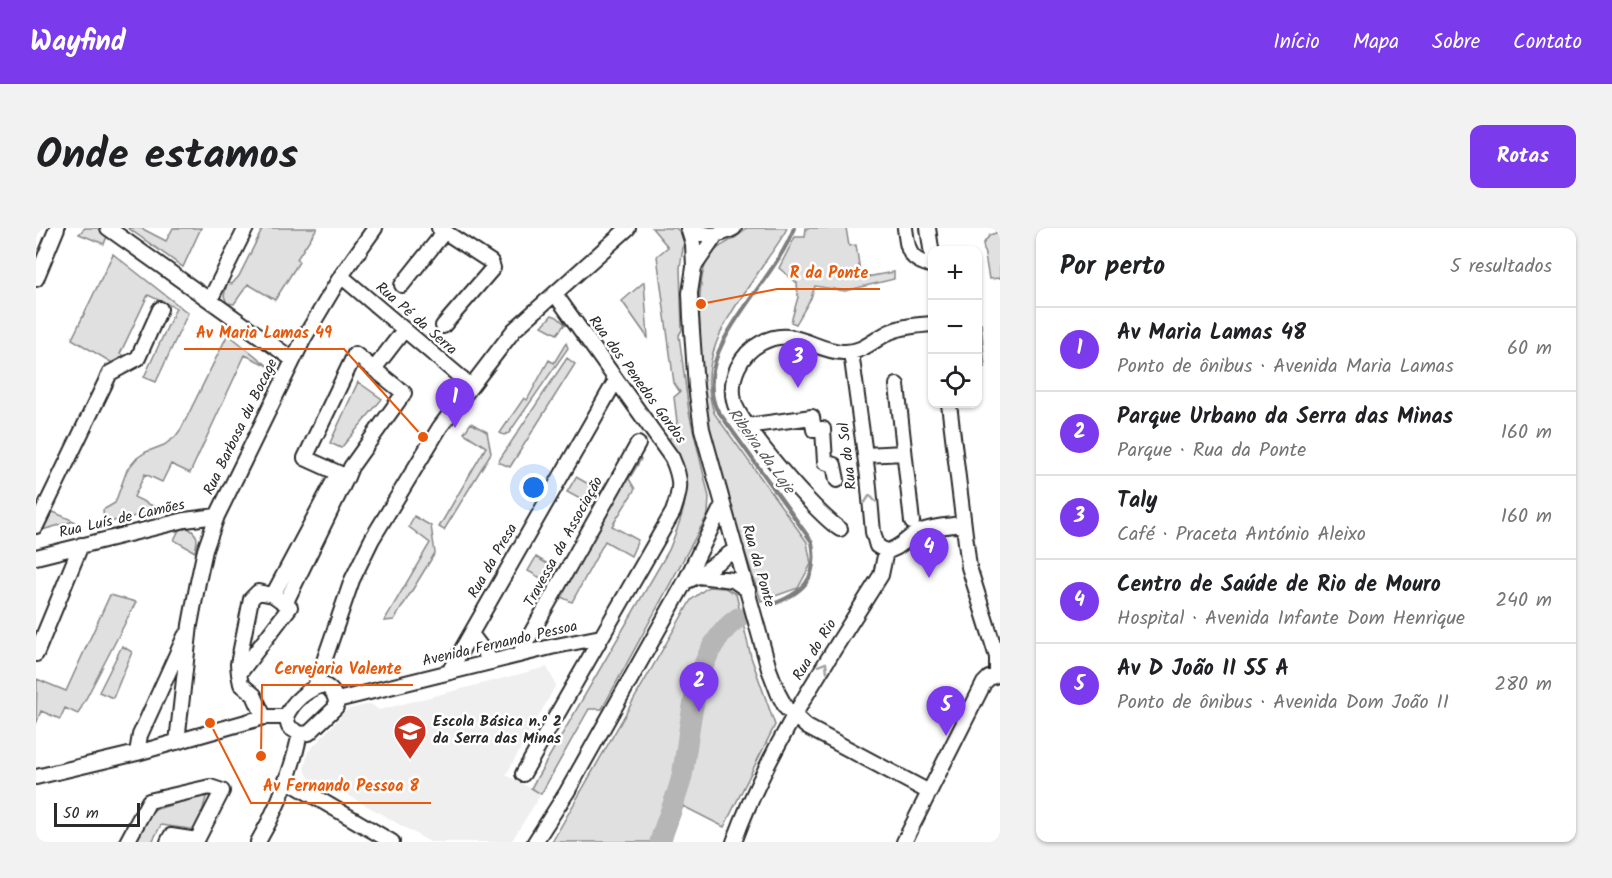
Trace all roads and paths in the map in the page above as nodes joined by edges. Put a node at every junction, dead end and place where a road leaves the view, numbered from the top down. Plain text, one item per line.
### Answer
1 (57, 228) edge
2 (108, 228) edge
3 (246, 228) edge
4 (375, 228) edge
5 (628, 228) edge
6 (689, 228) edge
7 (734, 228) edge
8 (905, 228) edge
9 (928, 228) edge
10 (442, 230) edge
11 (716, 235) junction
12 (930, 246) edge
13 (928, 263) edge
14 (694, 267) junction
15 (341, 276) junction
16 (36, 279) edge
17 (402, 285) dead end
18 (555, 294) junction
19 (210, 300) junction
20 (160, 309) dead end
21 (928, 324) edge
22 (443, 326) dead end
23 (404, 330) junction
24 (851, 352) junction
25 (292, 359) junction
26 (374, 369) junction
27 (616, 380) junction
28 (471, 386) junction
29 (897, 386) dead end
30 (949, 408) edge
31 (747, 426) junction
32 (638, 444) dead end
33 (904, 453) junction
34 (865, 455) junction
35 (343, 475) junction
36 (837, 480) dead end
37 (723, 504) junction
38 (217, 516) junction
39 (912, 522) dead end
40 (963, 524) junction
41 (36, 526) edge
42 (840, 529) dead end
43 (81, 545) junction
44 (736, 549) junction
45 (886, 551) junction
46 (36, 557) edge
47 (698, 576) junction
48 (685, 582) junction
49 (748, 590) junction
50 (279, 599) junction
51 (42, 620) edge
52 (190, 626) junction
53 (471, 634) junction
54 (601, 637) junction
55 (36, 654) edge
56 (519, 655) junction
57 (492, 662) junction
58 (449, 672) junction
59 (239, 674) junction
60 (998, 674) edge
61 (315, 687) junction
62 (337, 700) junction
63 (793, 715) junction
64 (264, 717) junction
65 (286, 717) junction
66 (300, 734) junction
67 (177, 742) junction
68 (137, 753) junction
69 (523, 774) dead end
70 (36, 777) edge
71 (286, 780) junction
72 (929, 792) junction
73 (127, 842) edge
74 (168, 842) edge
75 (258, 842) edge
76 (392, 842) edge
77 (535, 842) edge
78 (734, 842) edge
79 (904, 842) edge

1 - 16 street
2 - 19 street
3 - 19 street
4 - 15 street, Rua Barbosa du Bocage
5 - 18 street
6 - 11 street
6 - 14 street
7 - 11 street
8 - 13 street
9 - 12 street
10 - 17 street
10 - 22 street
11 - 14 street
14 - 37 street, Rua da Ponte
15 - 23 street, Rua Pé da Serra
15 - 25 street, Rua Barbosa du Bocage
18 - 27 street, Rua dos Penedos Gordos
18 - 28 street
19 - 25 street
20 - 41 street
21 - 24 street
23 - 26 street
23 - 28 street, Rua Pé da Serra
24 - 31 street
24 - 34 street, Rua do Sol
25 - 38 street, Rua Barbosa du Bocage
26 - 35 street
26 - 35 street
27 - 53 street, Rua da Presa
27 - 54 street, Rua dos Penedos Gordos
28 - 61 street
29 - 33 street
30 - 40 street
31 - 36 street
31 - 42 street
32 - 56 street, Travessa da Associação
33 - 34 street
33 - 39 street
45 -> 34 street, Rua do Sol
35 - 50 street
37 - 44 street, Rua da Ponte
37 - 48 street
38 - 43 street, Rua Luís de Camões
38 - 52 street, Rua Barbosa du Bocage
40 - 45 street
40 - 60 street
43 - 46 street, Rua Luís de Camões
43 - 51 street
44 - 47 street
44 - 49 street, Rua da Ponte
63 -> 45 street, Rua do Rio
47 - 48 street
47 - 49 street
48 - 77 street
49 - 63 street, Rua da Ponte
50 - 59 street
50 - 59 street
51 - 55 street
52 - 67 street, Rua Barbosa du Bocage
52 - 68 street, Rua Barbosa du Bocage
53 - 57 street
53 - 58 street, Rua da Presa
54 - 56 street, Avenida Fernando Pessoa
54 - 69 street, Rua dos Penedos Gordos
56 - 57 street, Avenida Fernando Pessoa
57 - 58 street, Avenida Fernando Pessoa
58 - 62 street, Avenida Fernando Pessoa
59 - 64 street
60 - 72 street
61 - 62 street
61 - 65 street
62 - 66 street
63 - 72 street, Rua da Ponte
63 - 78 street, Rua do Rio
64 - 65 street
64 - 67 street
65 - 66 street
66 - 71 street
67 - 68 street
68 - 70 street
71 - 75 street
71 - 76 street
72 - 79 street
73 - 74 street

